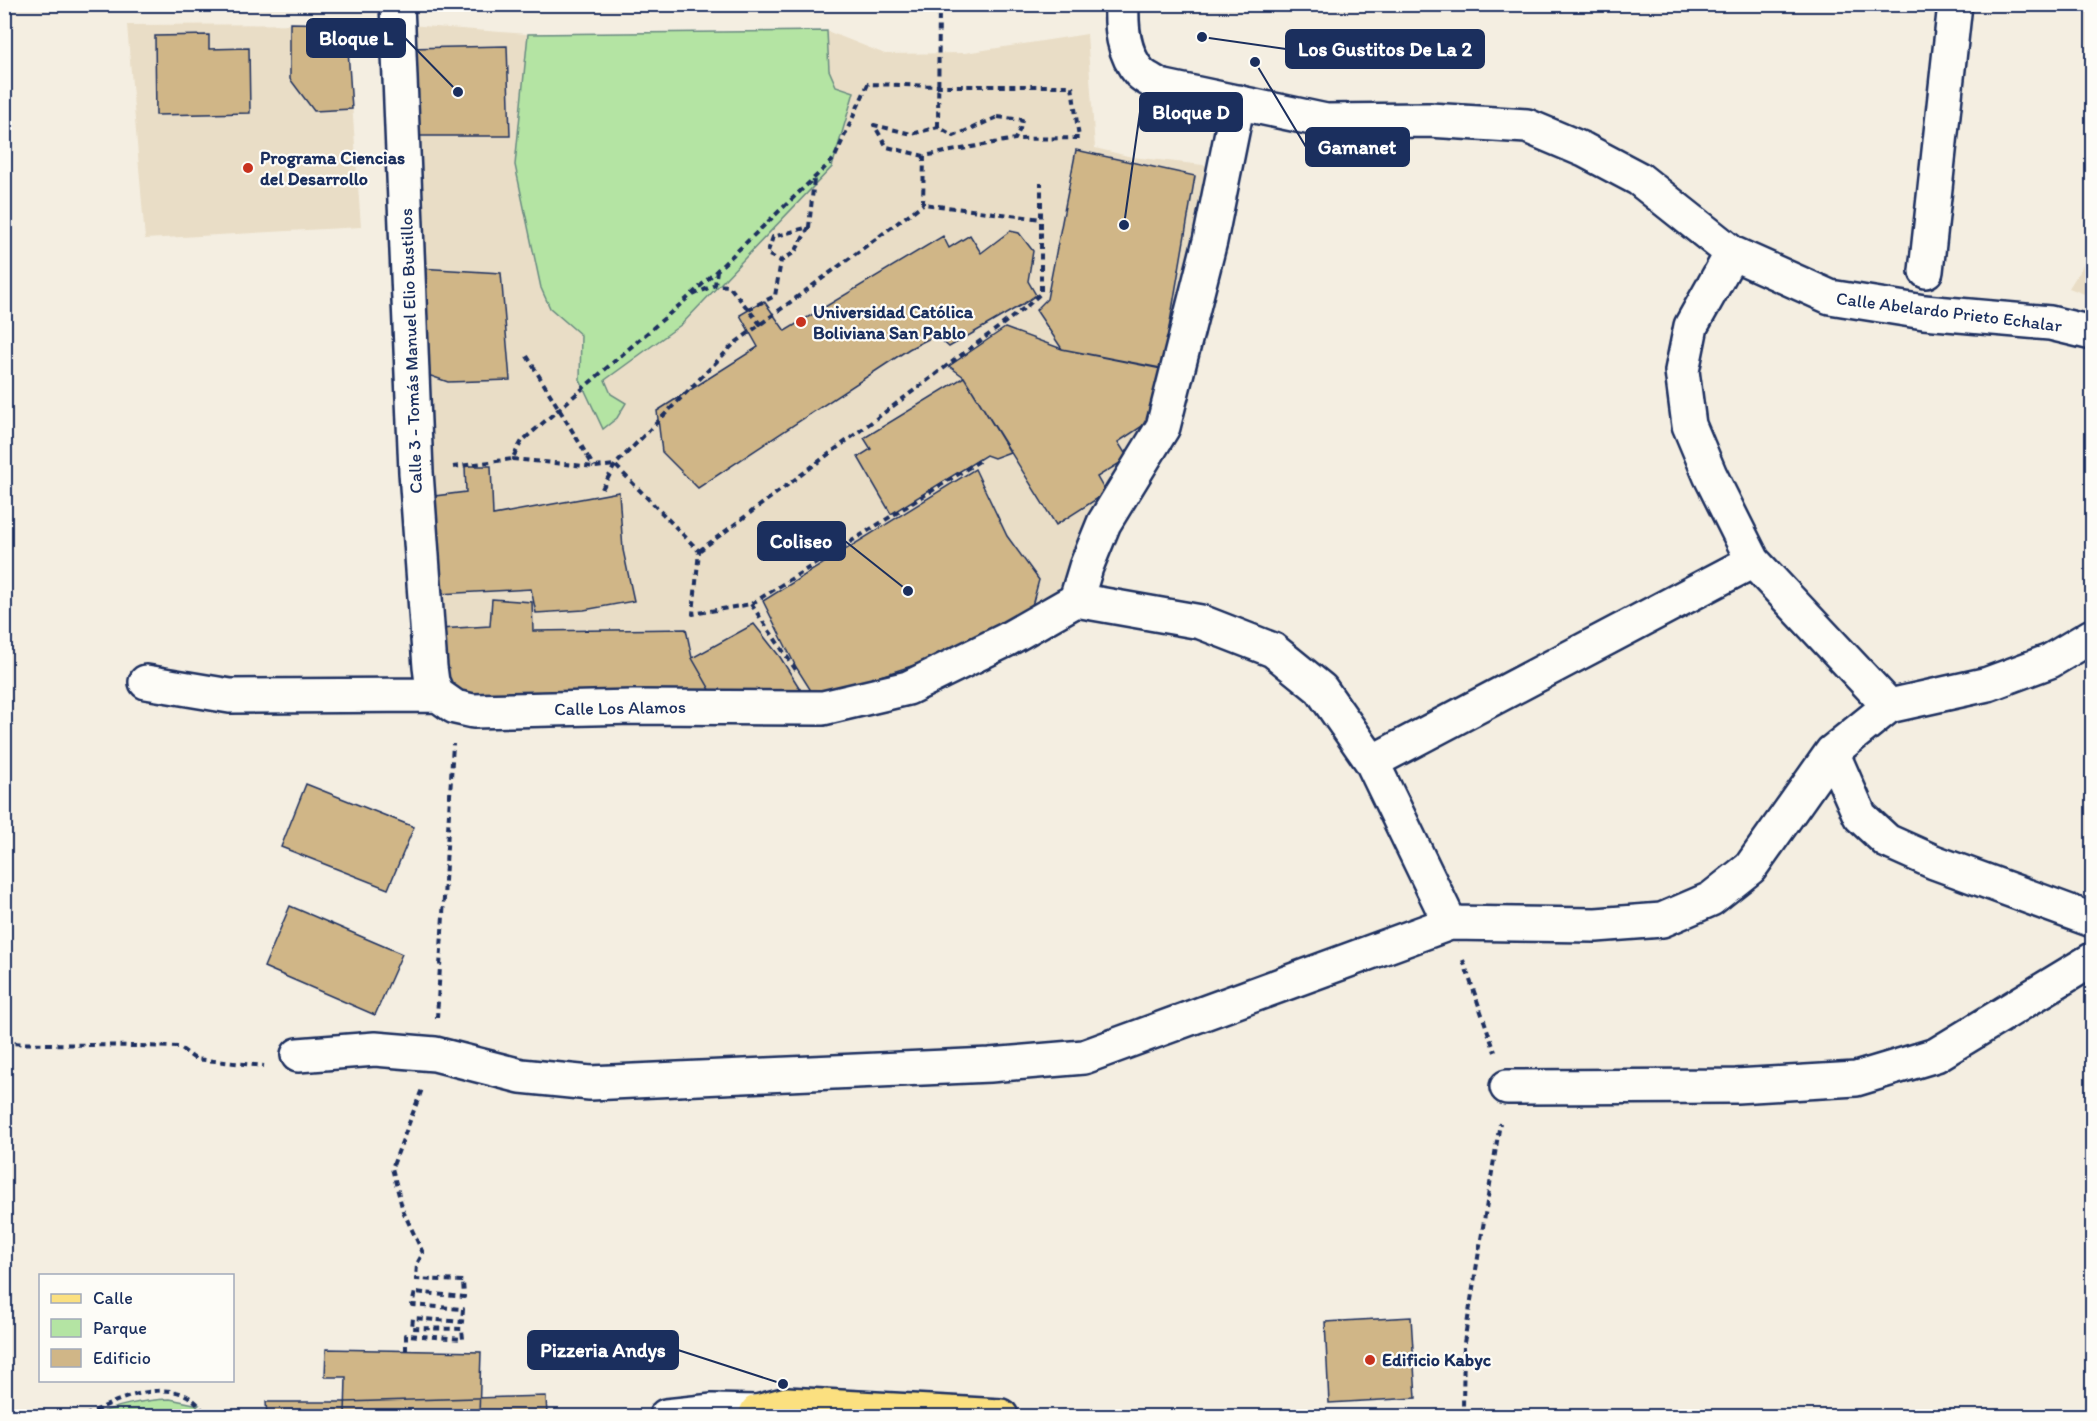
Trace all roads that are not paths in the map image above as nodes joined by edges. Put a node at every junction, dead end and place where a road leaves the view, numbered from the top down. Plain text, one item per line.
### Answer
1 (397, 4) edge
2 (1122, 4) edge
3 (1955, 4) edge
4 (1238, 102) junction
5 (1732, 253) junction
6 (1926, 271) dead end
7 (2092, 333) edge
8 (1753, 561) junction
9 (1076, 600) junction
10 (2092, 636) edge
11 (146, 682) dead end
12 (447, 701) junction
13 (1888, 706) junction
14 (1832, 752) junction
15 (1372, 762) junction
16 (2092, 920) edge
17 (1450, 923) junction
18 (2092, 960) edge
19 (298, 1055) road end
20 (1507, 1087) road end
21 (756, 1414) edge
22 (666, 1416) edge
23 (1001, 1416) edge

1 - 12 street, Calle 3 - Tomás Manuel Elio Bustillos
2 - 4 street, Calle Abelardo Prieto Echalar
3 - 6 street
4 - 5 street, Calle Abelardo Prieto Echalar
4 - 9 street
5 - 7 street, Calle Abelardo Prieto Echalar
5 - 8 street
8 - 13 street
8 - 15 street
9 - 12 street, Calle Los Alamos
9 - 15 street
10 - 13 street
11 - 12 street, Calle Los Alamos
13 - 14 street
14 - 16 street
14 - 17 street
15 - 17 street
17 - 19 street
18 - 20 street
21 - 22 street
21 - 23 main road

